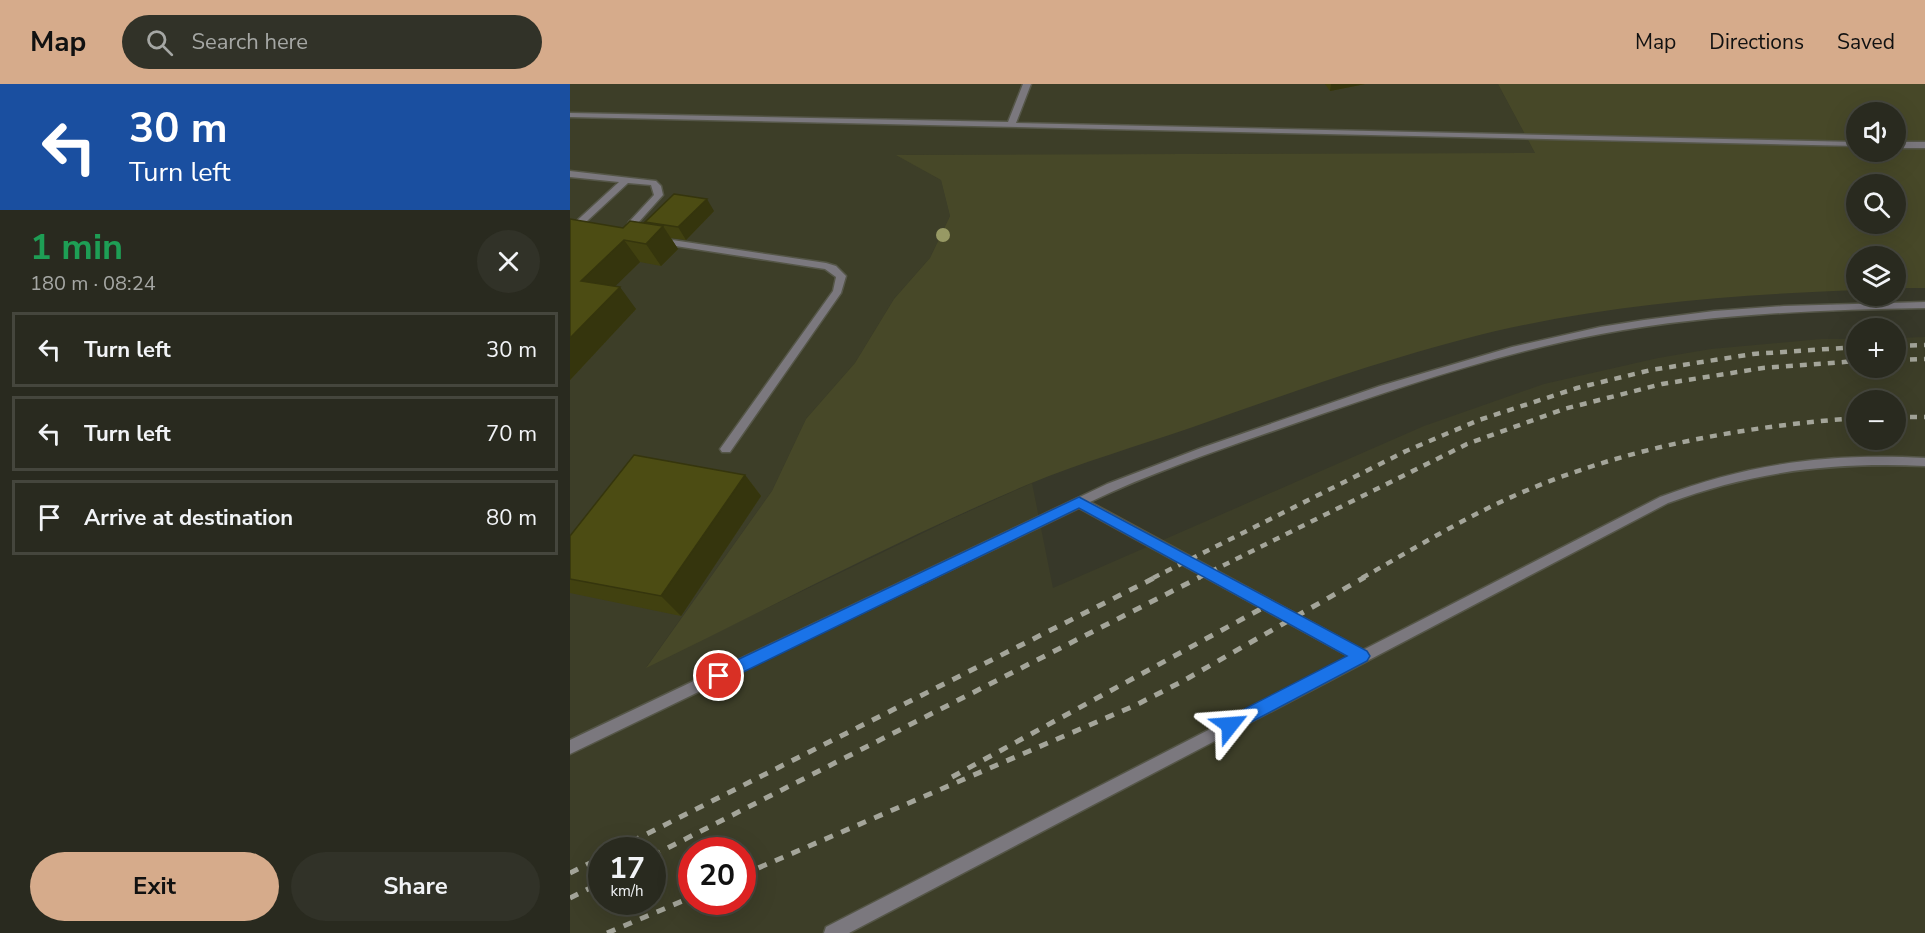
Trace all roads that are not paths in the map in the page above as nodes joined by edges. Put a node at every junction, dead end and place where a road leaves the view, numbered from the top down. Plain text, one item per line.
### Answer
1 (1027, 84) edge
2 (570, 116) edge
3 (1011, 125) junction
4 (1846, 144) edge
5 (1906, 145) edge
6 (1925, 145) edge
7 (570, 174) edge
8 (626, 180) junction
9 (570, 232) edge
10 (641, 239) edge
11 (653, 240) edge
12 (1925, 305) edge
13 (726, 449) dead end
14 (1925, 462) edge
15 (1079, 502) junction
16 (1362, 656) junction
17 (570, 747) edge
18 (832, 933) edge

1 - 3 lane
2 - 3 lane
3 - 4 lane
5 - 6 lane
7 - 8 lane
8 - 9 lane
8 - 10 lane
11 - 13 lane
12 - 15 lane
14 - 16 lane
15 - 16 lane
15 - 17 lane
16 - 18 lane

